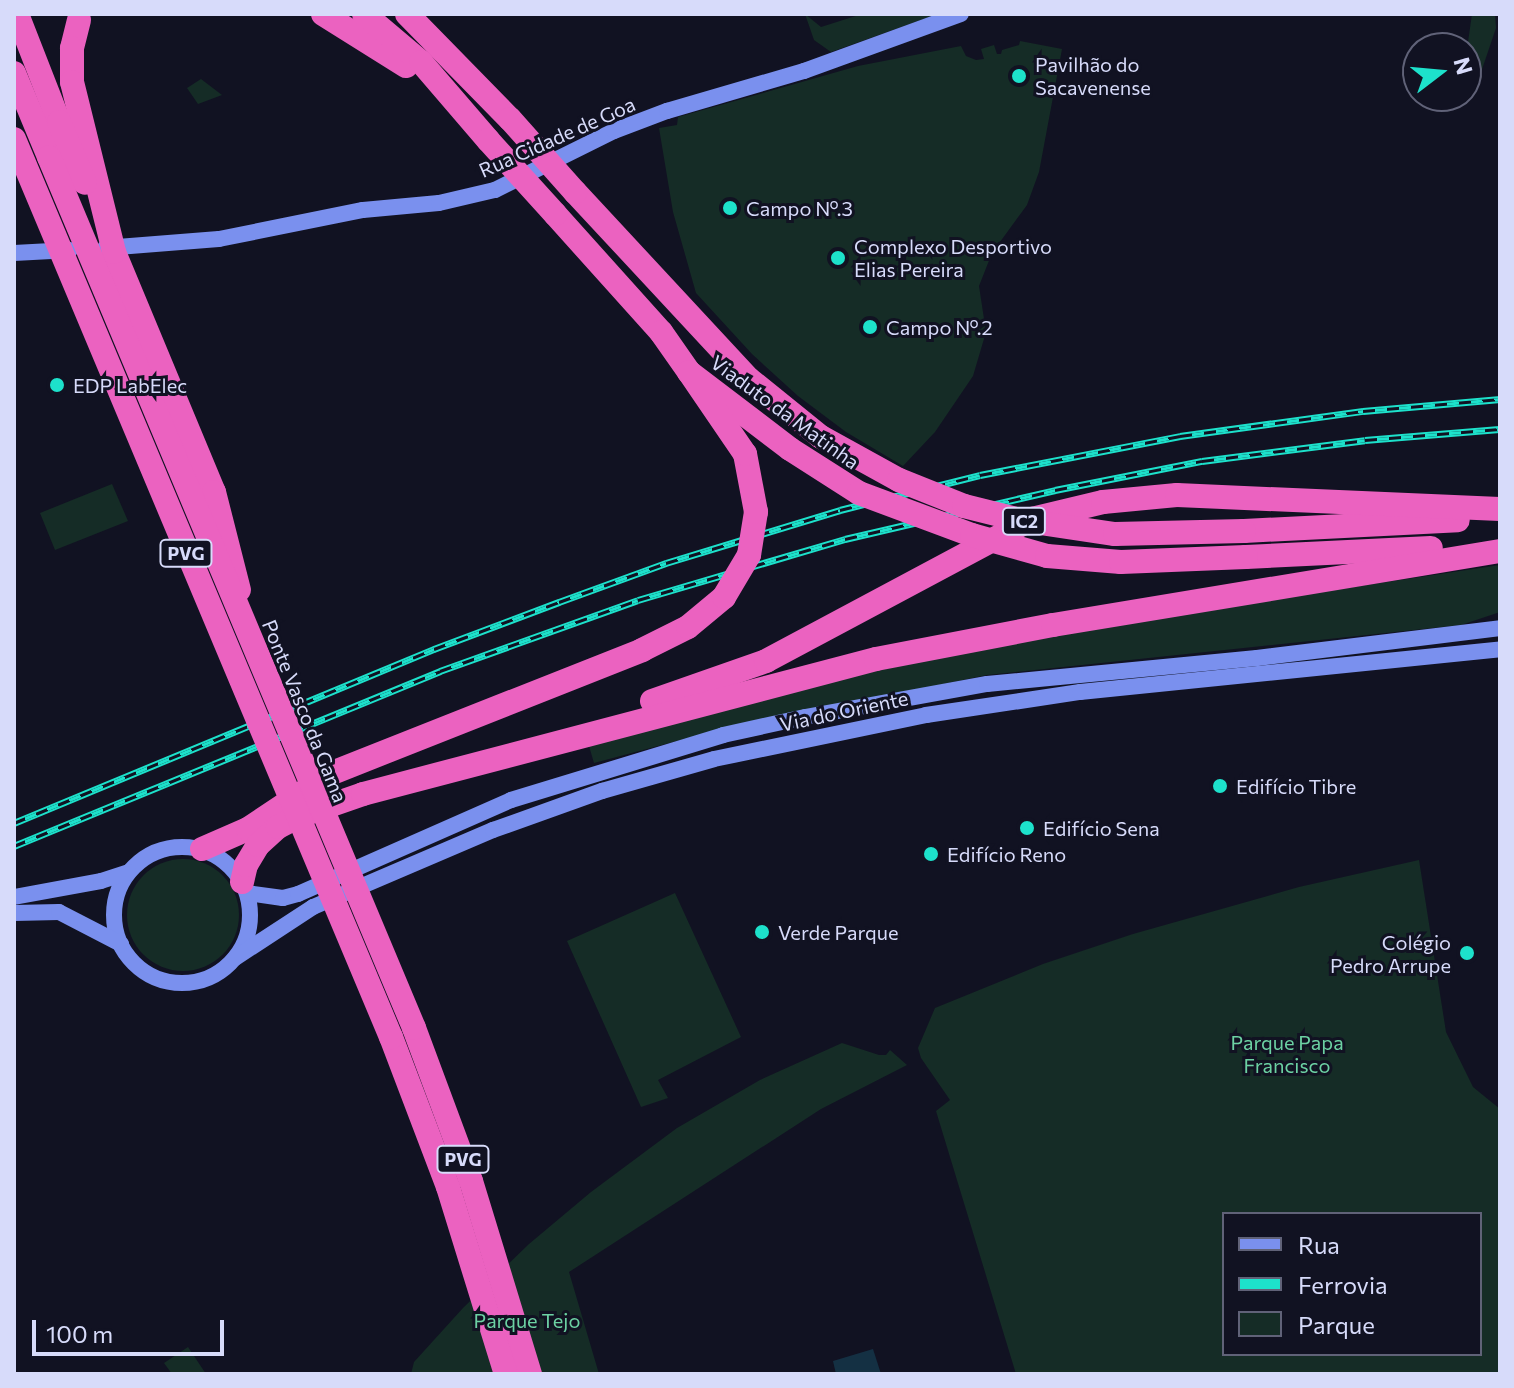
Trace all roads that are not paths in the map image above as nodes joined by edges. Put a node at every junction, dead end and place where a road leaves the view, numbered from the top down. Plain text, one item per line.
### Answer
1 (17, 14) edge
2 (323, 14) edge
3 (364, 14) edge
4 (398, 14) edge
5 (961, 14) edge
6 (81, 17) edge
7 (414, 21) edge
8 (14, 73) edge
9 (457, 106) junction
10 (14, 139) edge
11 (114, 252) junction
12 (14, 253) edge
13 (689, 372) junction
14 (1500, 512) edge
15 (1500, 550) edge
16 (1500, 628) edge
17 (1500, 649) edge
18 (254, 650) junction
19 (805, 717) junction
20 (723, 735) junction
21 (766, 748) junction
22 (568, 781) junction
23 (266, 816) junction
24 (493, 830) junction
25 (202, 849) junction
26 (129, 872) junction
27 (245, 888) junction
28 (14, 897) edge
29 (14, 913) edge
30 (121, 944) junction
31 (235, 958) junction
32 (506, 1374) edge
33 (530, 1374) edge

1 - 11 highway, bridge
2 - 9 highway
3 - 9 highway, IC2
4 - 7 highway, IC2
5 - 12 street, Rua Cidade de Goa
6 - 11 highway, bridge
7 - 14 highway, Viaduto da Matinha / IC2, bridge
8 - 18 highway, Ponte Vasco da Gama / PVG, bridge
9 - 13 highway, Viaduto da Matinha / IC2, bridge
10 - 32 highway, PVG, bridge
11 - 18 highway, bridge
13 - 15 highway, Viaduto da Matinha / IC2, bridge
13 - 23 highway, bridge
14 - 23 highway
15 - 27 highway
16 - 19 street, Via do Oriente
17 - 21 street, Via do Oriente
18 - 33 highway, Ponte Vasco da Gama / PVG, bridge
19 - 20 street, Via do Oriente
19 - 21 street
20 - 21 street
20 - 22 street, Via do Oriente
21 - 24 street, Via do Oriente
22 - 24 street
22 - 27 street, Via do Oriente
23 - 25 highway
24 - 31 street, Via do Oriente
25 - 26 street
25 - 27 street
26 - 28 street
26 - 30 street
27 - 31 street
29 - 30 street
30 - 31 street

